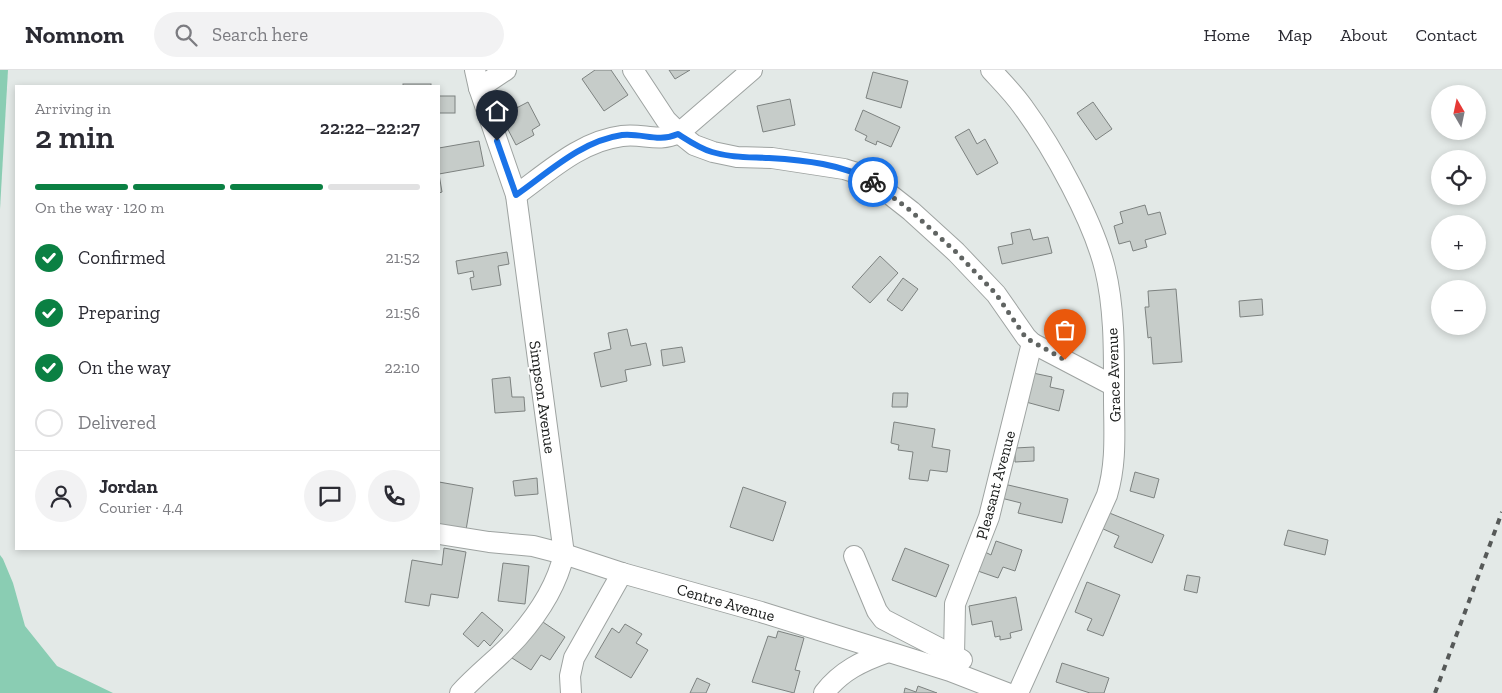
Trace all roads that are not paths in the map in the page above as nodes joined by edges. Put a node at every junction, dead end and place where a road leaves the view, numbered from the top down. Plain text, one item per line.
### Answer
1 (506, 70) edge
2 (633, 70) edge
3 (752, 70) edge
4 (991, 70) edge
5 (477, 79) edge
6 (678, 134) junction
7 (516, 195) junction
8 (1032, 343) junction
9 (1114, 386) junction
10 (440, 534) edge
11 (564, 554) junction
12 (854, 556) dead end
13 (622, 573) junction
14 (888, 652) junction
15 (954, 656) junction
16 (986, 684) junction
17 (460, 693) edge
18 (571, 693) edge
19 (824, 693) edge
20 (1007, 693) edge
21 (1018, 693) edge

1 - 5 street
2 - 6 street
3 - 6 street
4 - 9 street, Grace Avenue
5 - 7 street, Simpson Avenue
6 - 7 street
6 - 8 street
7 - 11 street, Simpson Avenue
8 - 9 street
8 - 15 street, Pleasant Avenue
9 - 21 street, Grace Avenue
10 - 11 street, Centre Avenue
11 - 13 street, Centre Avenue
11 - 17 street, Simpson Avenue
12 - 15 street
13 - 14 street, Centre Avenue
13 - 18 street
14 - 16 street, Centre Avenue
14 - 19 street
15 - 16 street
16 - 20 street, Centre Avenue

